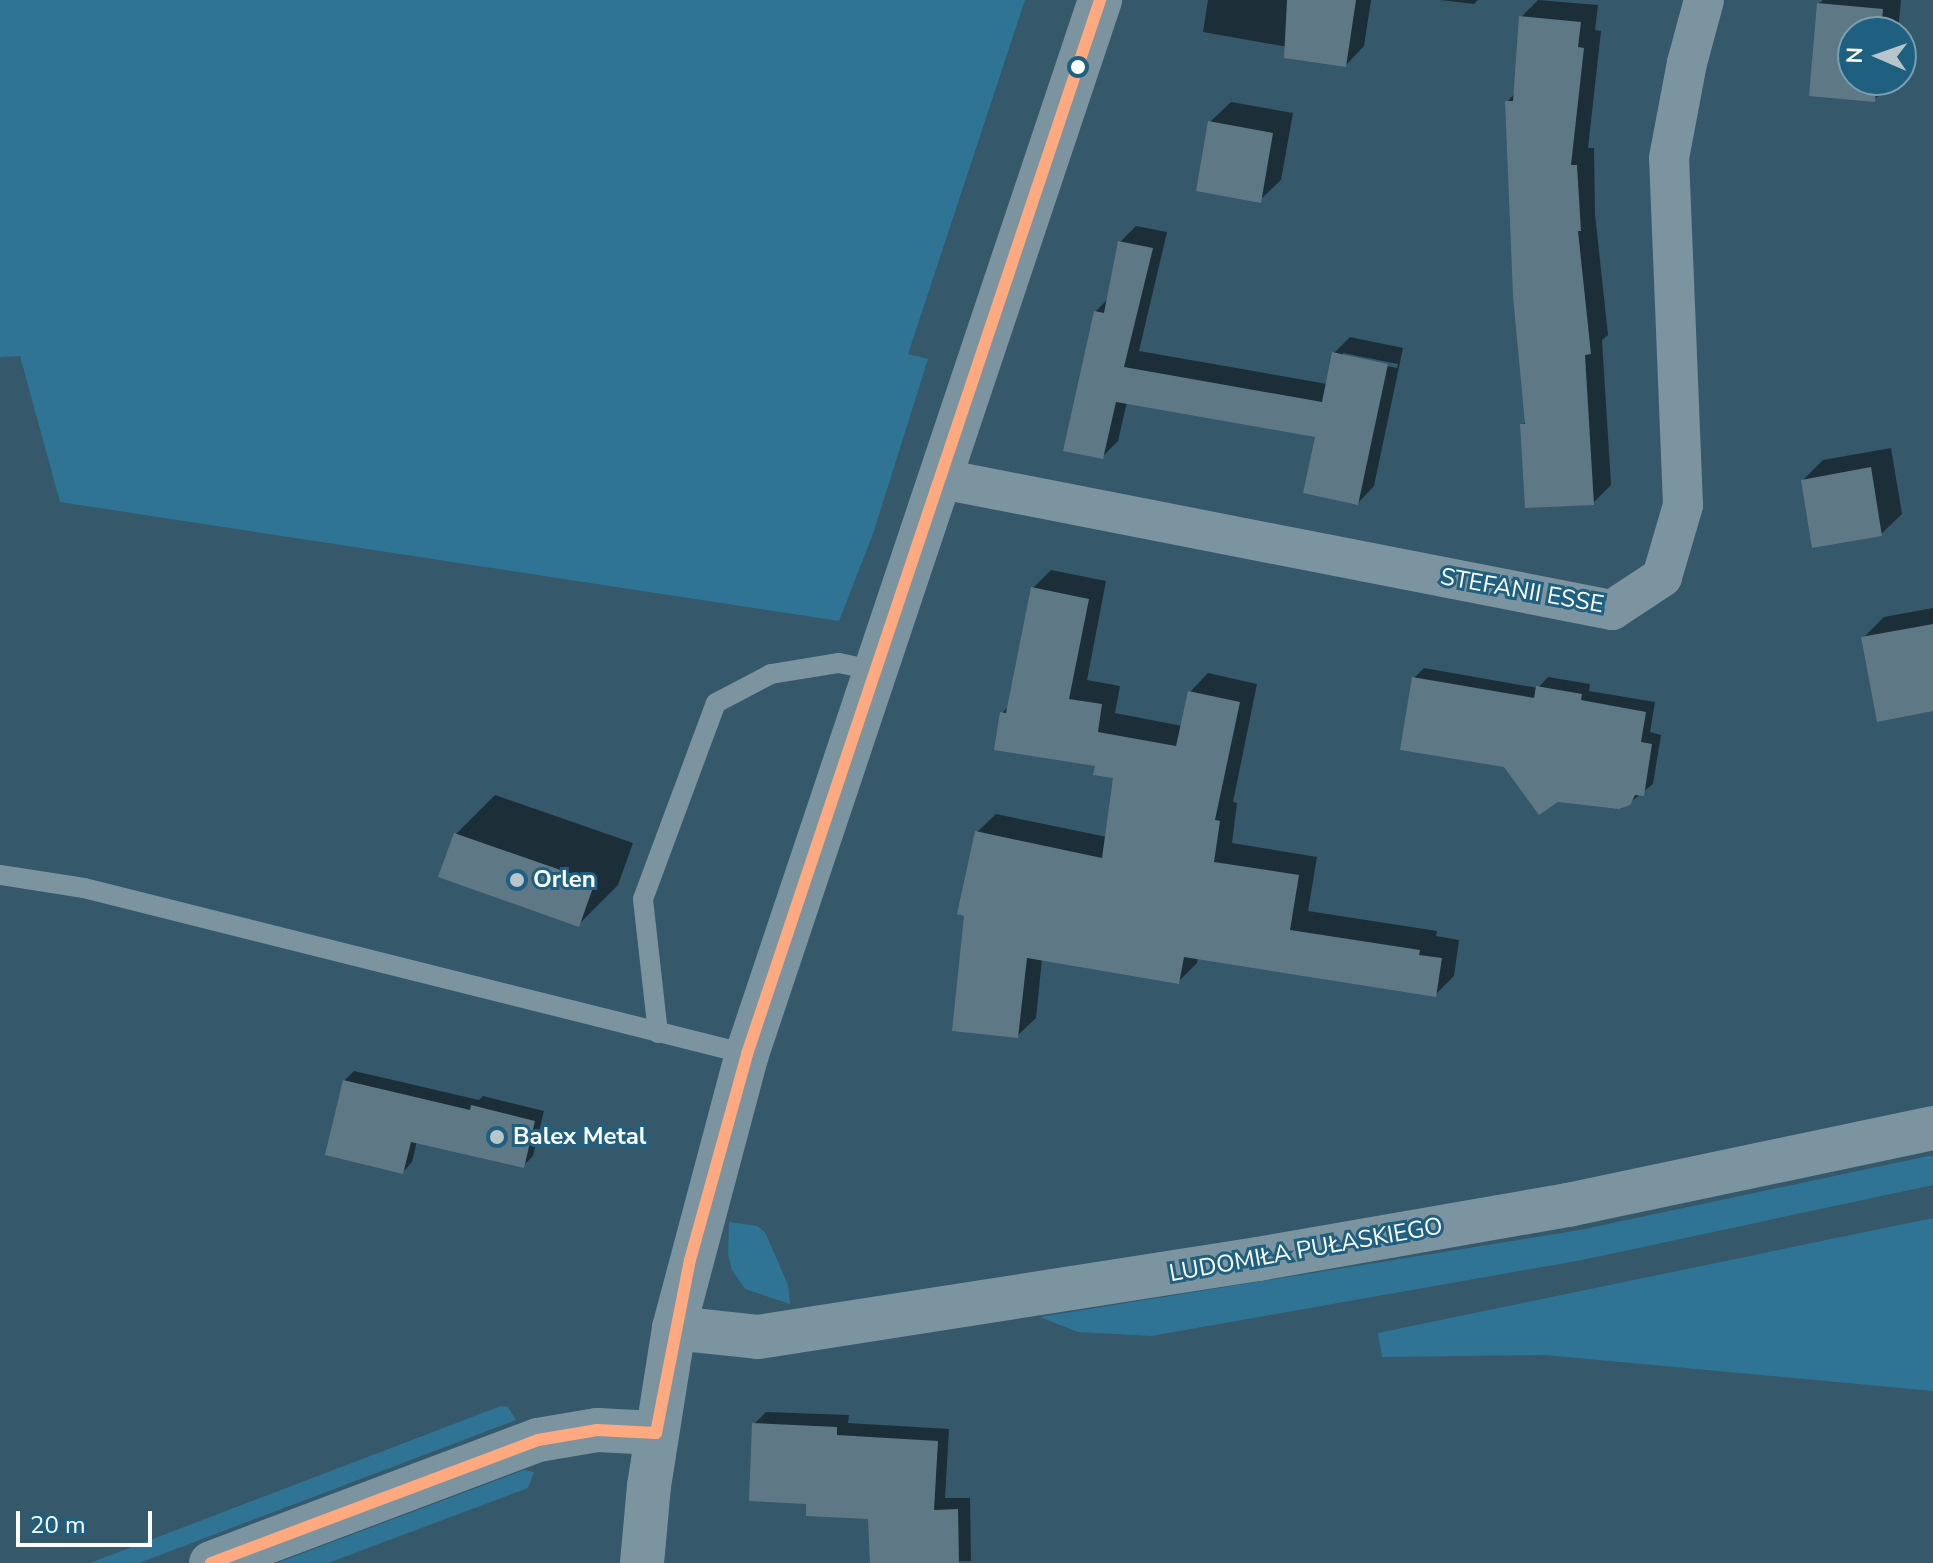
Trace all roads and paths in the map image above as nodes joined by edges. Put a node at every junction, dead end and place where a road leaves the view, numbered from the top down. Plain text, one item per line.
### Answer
1 (1100, 0) edge
2 (1704, 0) edge
3 (942, 479) junction
4 (878, 671) junction
5 (0, 875) edge
6 (658, 1033) junction
7 (747, 1054) junction
8 (1933, 1128) edge
9 (674, 1328) junction
10 (656, 1433) junction
11 (211, 1563) edge
12 (642, 1563) edge

1 - 3 street
2 - 3 street, STEFANII ESSE
3 - 4 street
4 - 6 lane
4 - 7 street
5 - 6 lane
6 - 7 lane
7 - 9 street
8 - 9 street, LUDOMIŁA PUŁASKIEGO
9 - 10 street
10 - 11 street
10 - 12 street

